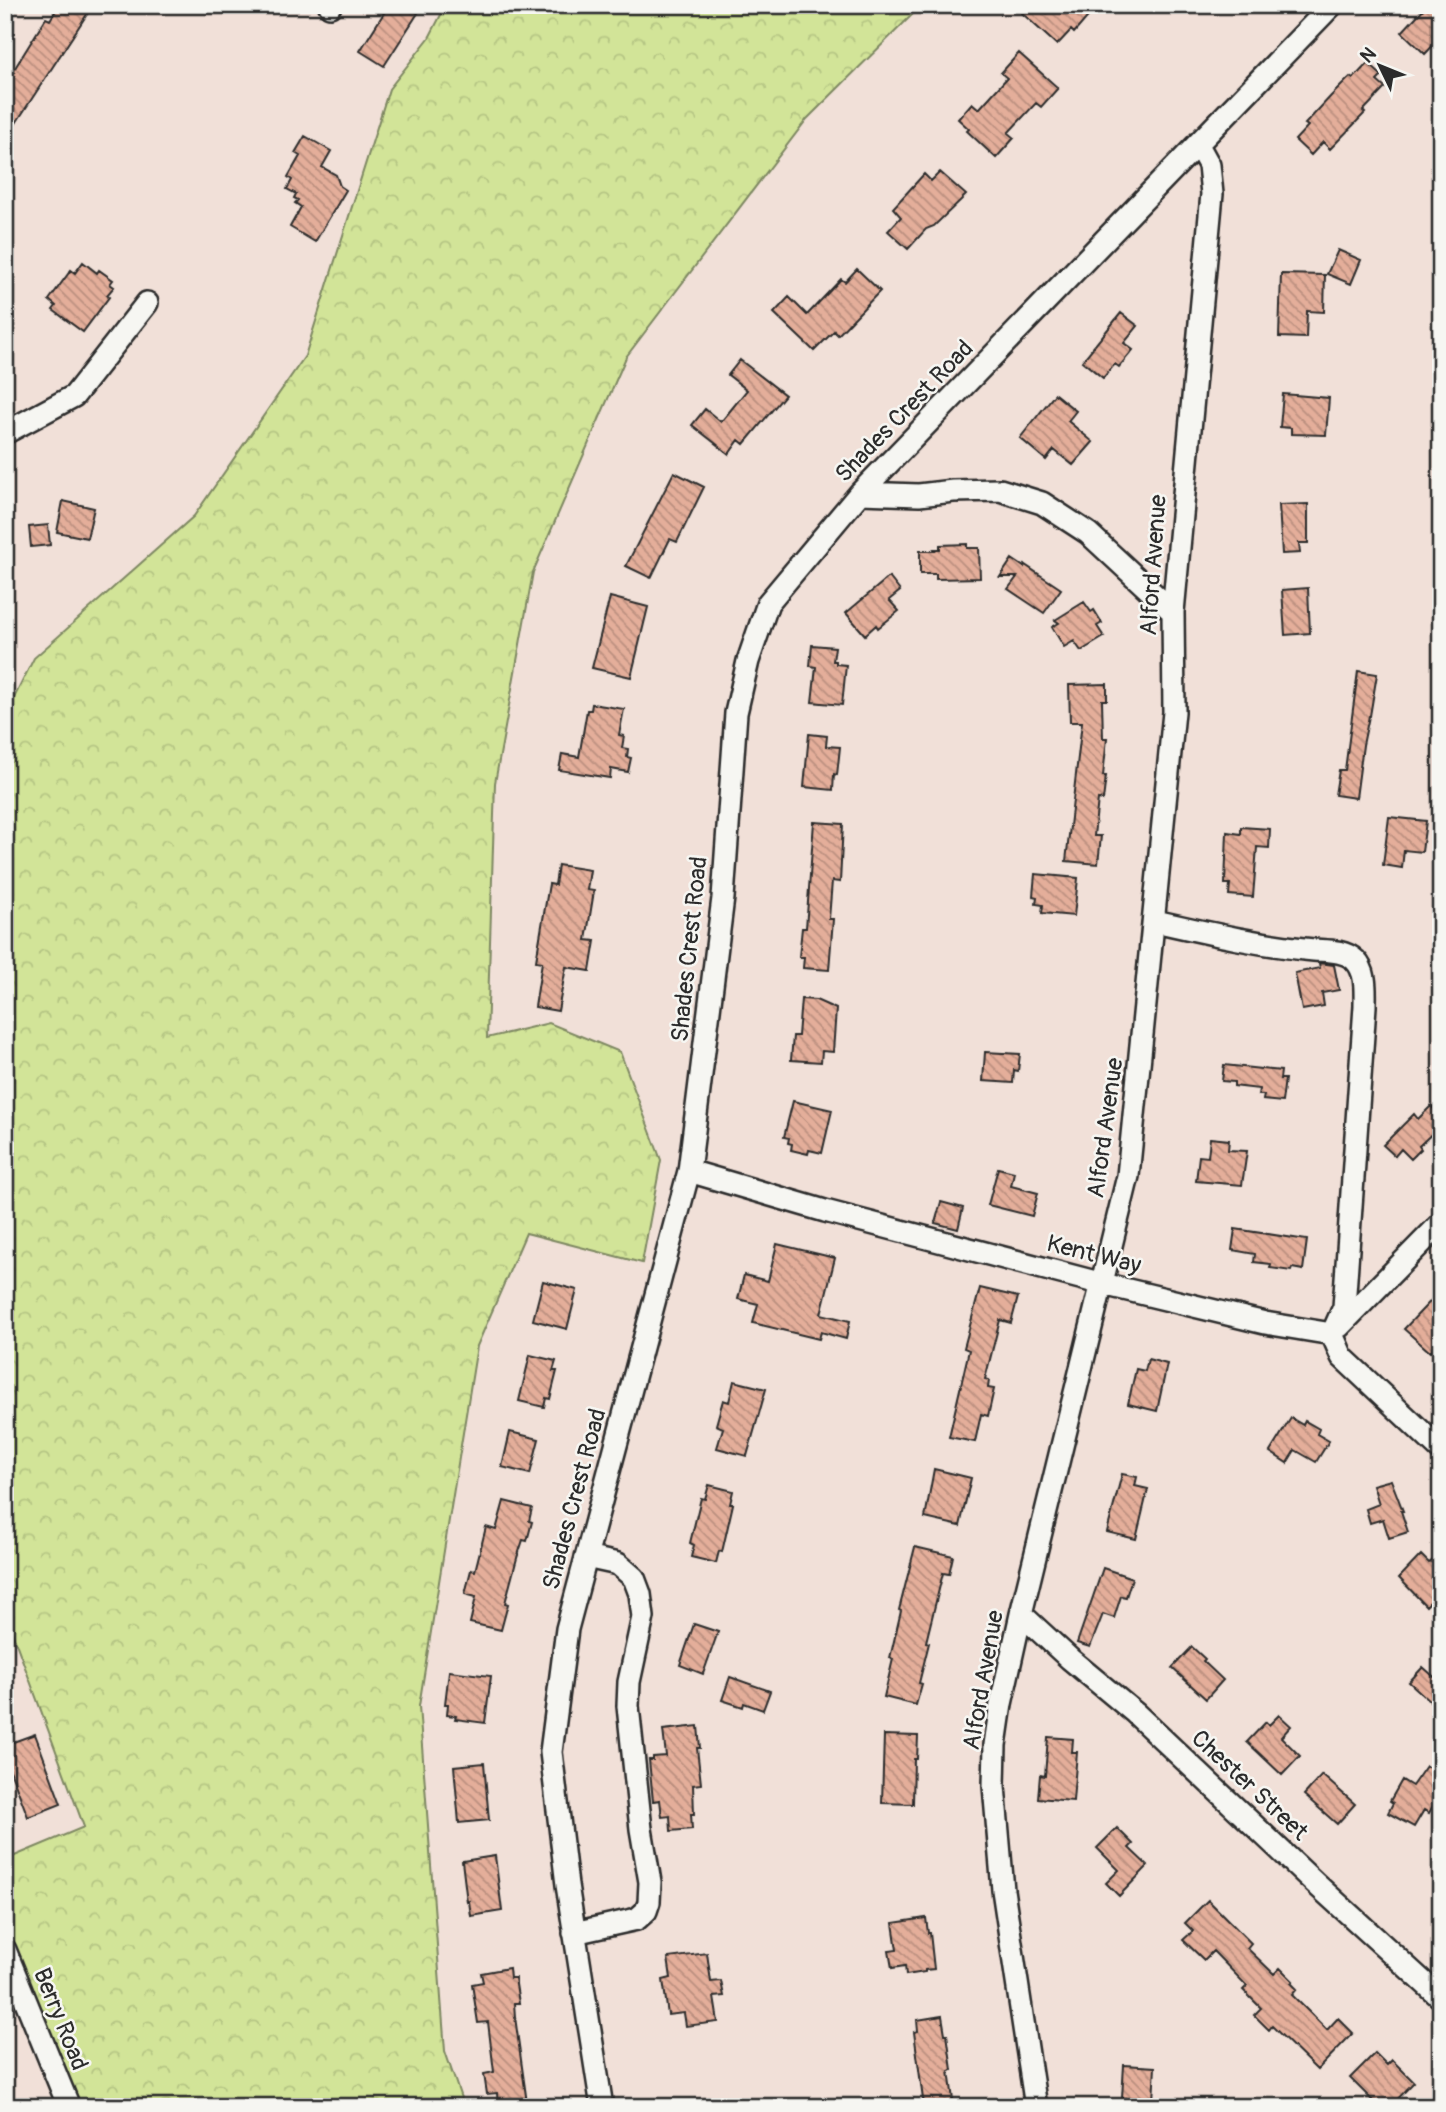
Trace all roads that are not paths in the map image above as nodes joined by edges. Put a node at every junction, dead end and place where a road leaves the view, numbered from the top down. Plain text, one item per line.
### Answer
1 (1332, 5) edge
2 (1198, 145) junction
3 (147, 303) dead end
4 (5, 433) edge
5 (860, 493) junction
6 (1173, 612) junction
7 (1155, 921) junction
8 (689, 1171) junction
9 (1441, 1223) edge
10 (1103, 1284) junction
11 (1332, 1334) junction
12 (1441, 1450) edge
13 (586, 1557) junction
14 (1021, 1614) junction
15 (574, 1933) junction
16 (5, 1950) edge
17 (1441, 1998) edge
18 (69, 2107) edge
19 (602, 2107) edge
20 (1037, 2107) edge

1 - 2 street, Shades Crest Road
2 - 5 street, Shades Crest Road
2 - 6 street, Alford Avenue
3 - 4 street
5 - 6 street
5 - 8 street, Shades Crest Road
6 - 7 street, Alford Avenue
7 - 10 street, Alford Avenue
7 - 11 street
8 - 10 street, Kent Way
8 - 13 street, Shades Crest Road
9 - 11 street
10 - 11 street, Kent Way
10 - 14 street, Alford Avenue
11 - 12 street
13 - 15 street, Shades Crest Road
13 - 15 street
14 - 17 street, Chester Street
14 - 20 street, Alford Avenue
15 - 19 street, Shades Crest Road
16 - 18 street, Berry Road

